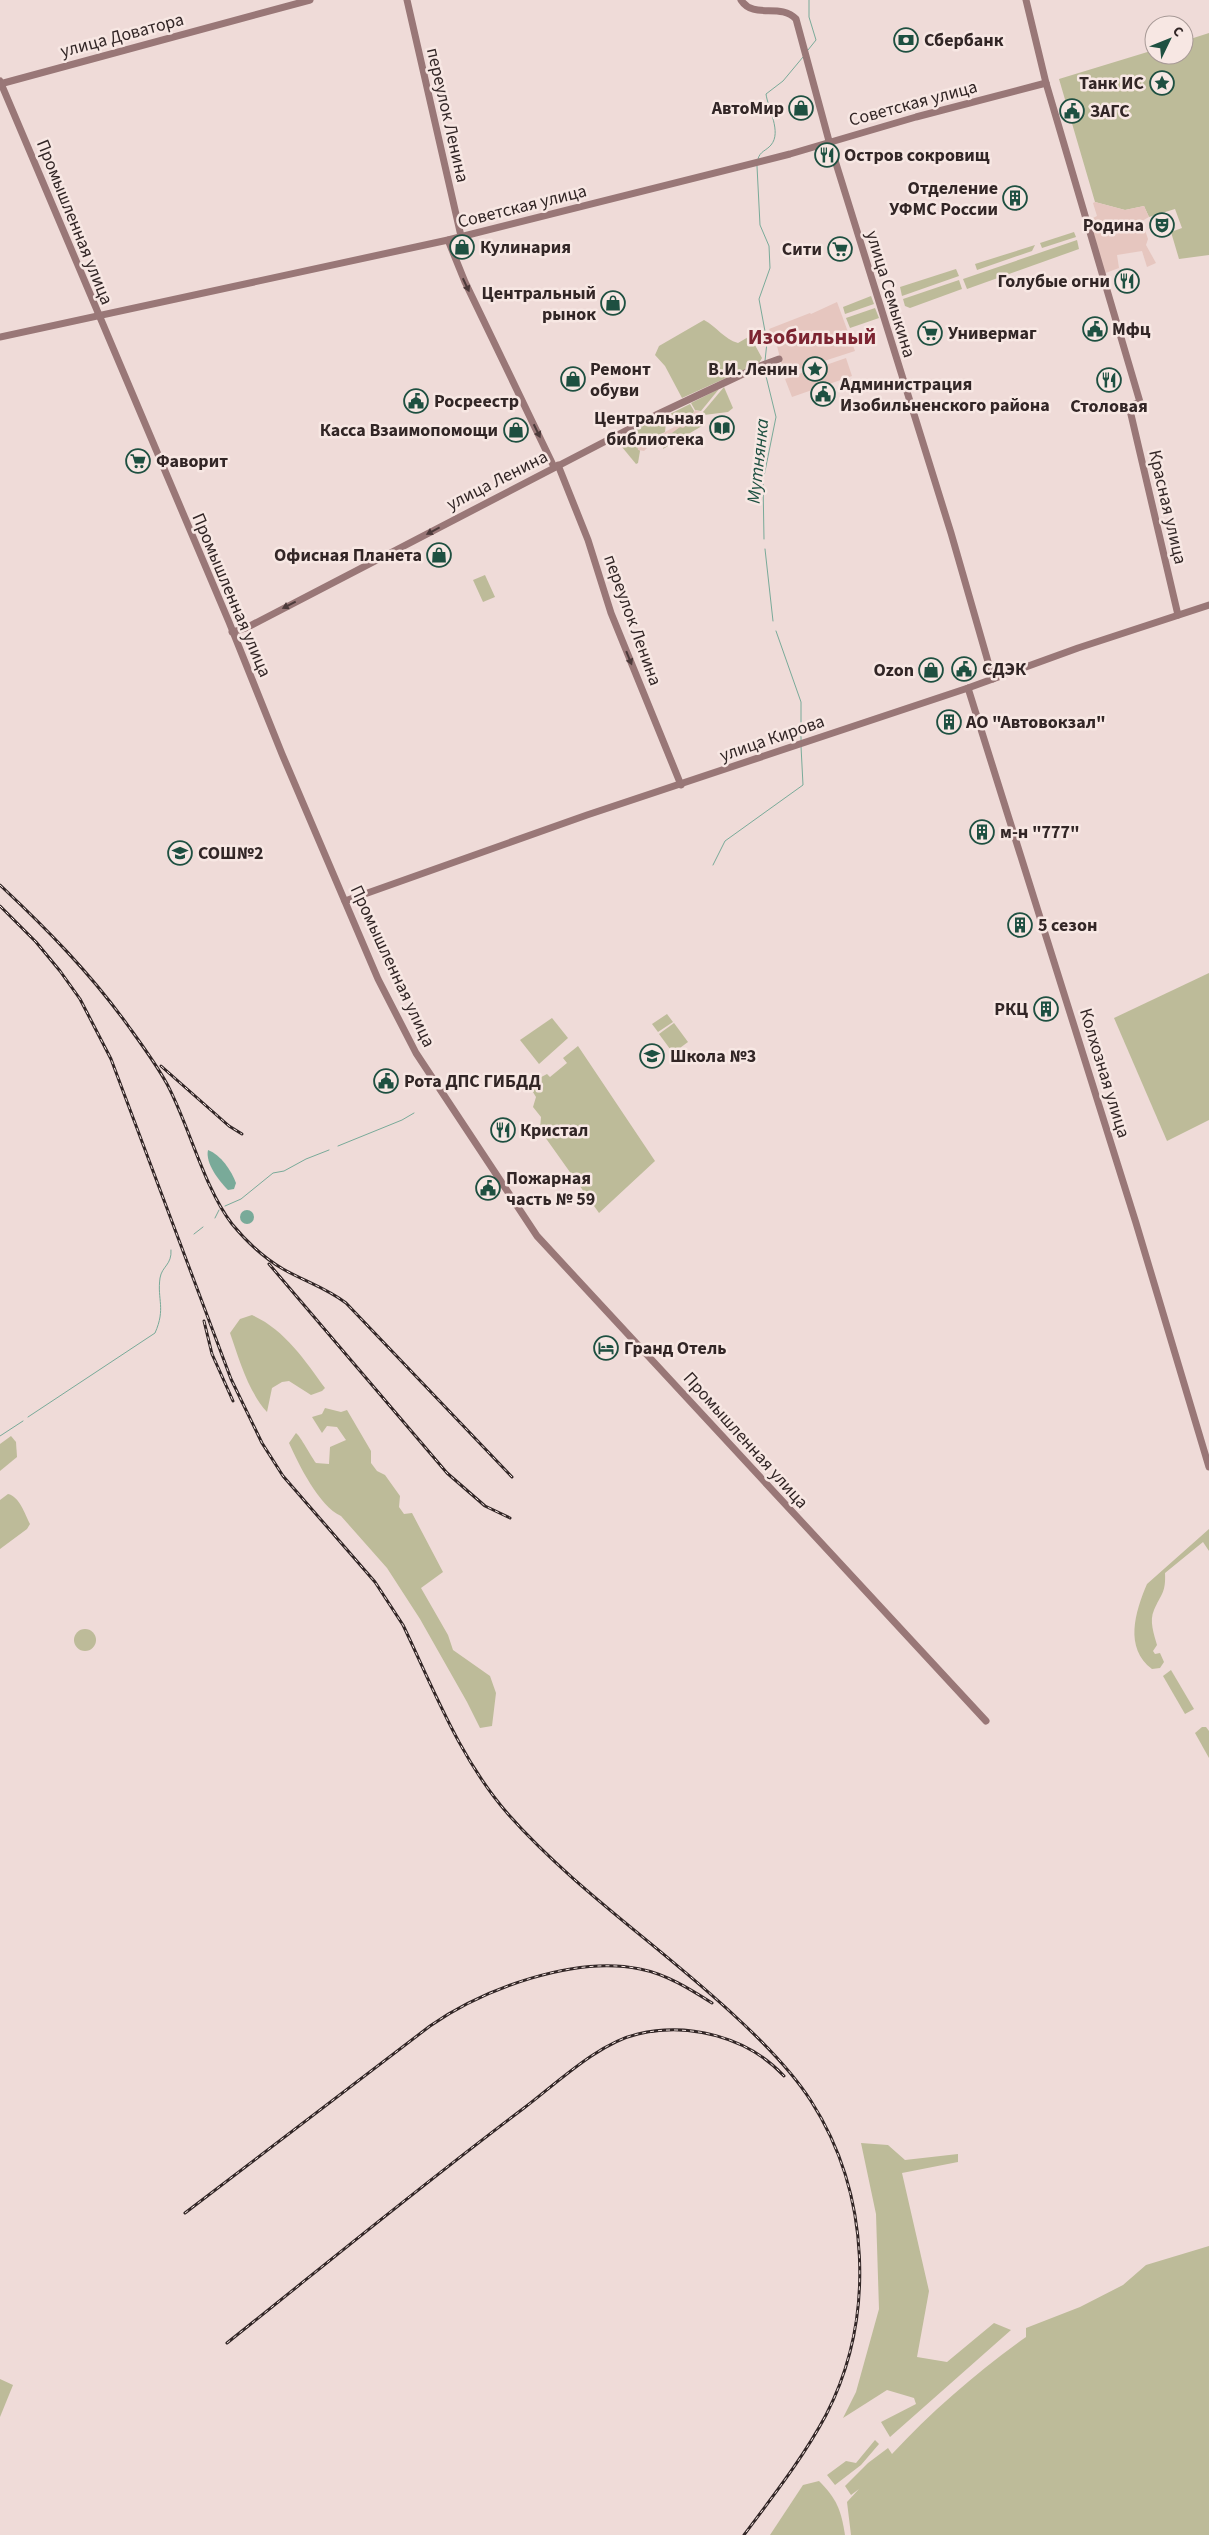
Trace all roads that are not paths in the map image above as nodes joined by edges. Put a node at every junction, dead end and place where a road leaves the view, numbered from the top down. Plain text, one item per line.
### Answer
1 (310, 0) edge
2 (407, 0) edge
3 (741, 0) edge
4 (1026, 0) edge
5 (0, 83) edge
6 (1046, 83) junction
7 (829, 141) junction
8 (461, 236) junction
9 (448, 240) junction
10 (98, 316) junction
11 (0, 337) edge
12 (779, 359) dead end
13 (556, 466) junction
14 (1209, 605) edge
15 (1178, 615) junction
16 (232, 632) junction
17 (992, 679) junction
18 (968, 688) junction
19 (681, 785) junction
20 (344, 901) junction
21 (1209, 1467) edge
22 (986, 1721) dead end

1 - 5 street, улица Доватора
2 - 8 street, переулок Ленина
3 - 7 street, улица Семыкина
4 - 6 street
5 - 10 street, Промышленная улица
6 - 7 street, Советская улица
6 - 15 street, Красная улица
7 - 8 street, Советская улица
7 - 17 street, улица Семыкина
8 - 9 street, Советская улица
9 - 10 street, Советская улица
9 -> 13 street, переулок Ленина
10 - 11 street, Советская улица
10 - 16 street, Промышленная улица
12 - 13 street, улица Ленина
13 -> 16 street, улица Ленина
13 -> 19 street, переулок Ленина
14 - 15 street, улица Кирова
15 - 17 street, улица Кирова
16 - 20 street, Промышленная улица
17 - 18 street, улица Кирова
18 - 19 street, улица Кирова
18 - 21 street, Колхозная улица
19 - 20 street, улица Кирова
20 - 22 street, Промышленная улица

